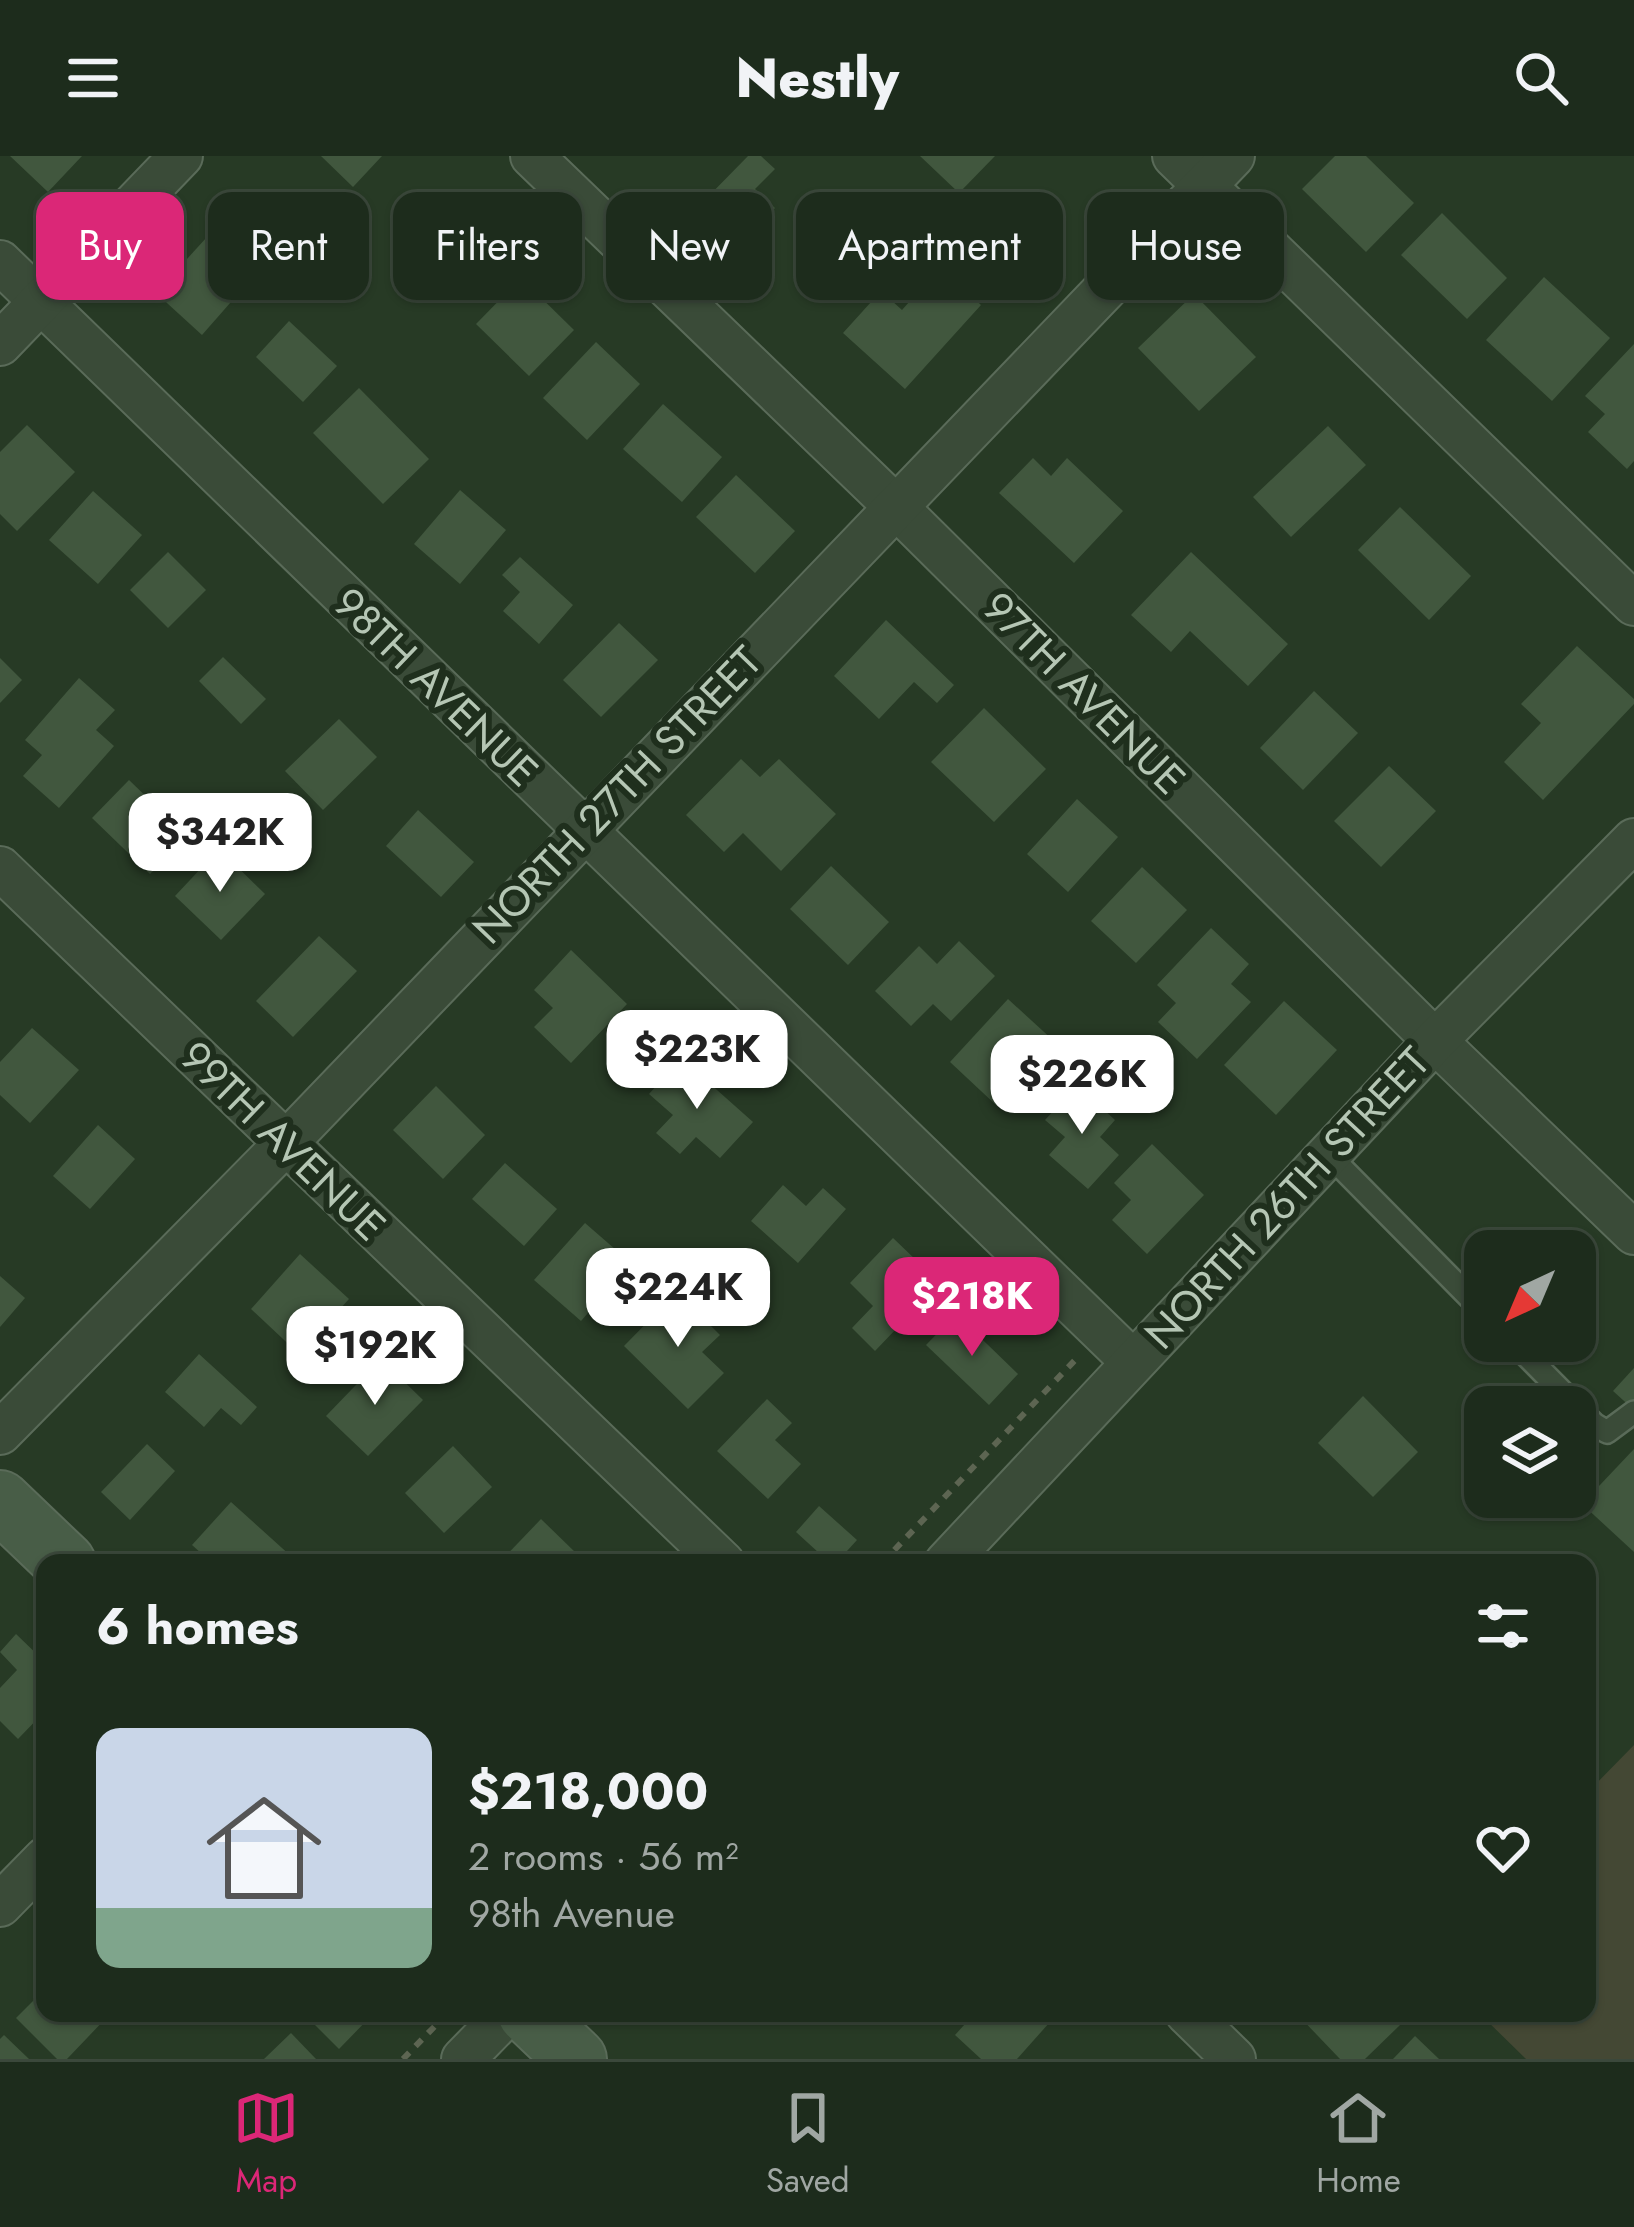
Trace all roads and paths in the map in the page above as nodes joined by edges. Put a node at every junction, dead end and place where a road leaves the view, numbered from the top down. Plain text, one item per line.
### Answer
1 (182, 156) edge
2 (532, 156) edge
3 (1204, 166) edge
4 (0, 262) edge
5 (41, 302) junction
6 (0, 344) edge
7 (895, 506) junction
8 (1634, 604) edge
9 (583, 830) junction
10 (1634, 840) edge
11 (0, 868) edge
12 (1436, 1041) junction
13 (285, 1144) junction
14 (1328, 1155) junction
15 (1634, 1233) edge
16 (1464, 1292) edge
17 (1083, 1353) dead end
18 (1132, 1361) junction
19 (1533, 1362) edge
20 (1634, 1412) edge
21 (0, 1433) edge
22 (0, 1501) edge
23 (55, 1554) edge
24 (714, 1554) edge
25 (891, 1554) edge
26 (954, 1554) edge
27 (36, 1868) edge
28 (0, 1905) edge
29 (439, 2022) edge
30 (499, 2022) edge
31 (537, 2022) edge
32 (1196, 2022) edge
33 (403, 2059) edge
34 (463, 2059) edge
35 (575, 2059) edge
36 (1234, 2059) edge

1 - 5 street
2 - 7 street, 97TH AVENUE
3 - 7 street, NORTH 27TH STREET
3 - 8 street
4 - 5 street, 98TH AVENUE
5 - 6 street
5 - 9 street, 98TH AVENUE
7 - 9 street, NORTH 27TH STREET
7 - 12 street, 97TH AVENUE
9 - 13 street, NORTH 27TH STREET
9 - 18 street, 98TH AVENUE
10 - 12 street, NORTH 26TH STREET
11 - 13 street, 99TH AVENUE
12 - 14 street, NORTH 26TH STREET
12 - 15 street, 97TH AVENUE
13 - 21 street, NORTH 27TH STREET
13 - 24 street, 99TH AVENUE
14 - 16 lane
14 - 18 street, NORTH 26TH STREET
17 - 25 path
18 - 26 street, NORTH 26TH STREET
19 - 20 lane
22 - 23 street
27 - 28 street
29 - 33 path
30 - 34 street
31 - 35 street
32 - 36 street

